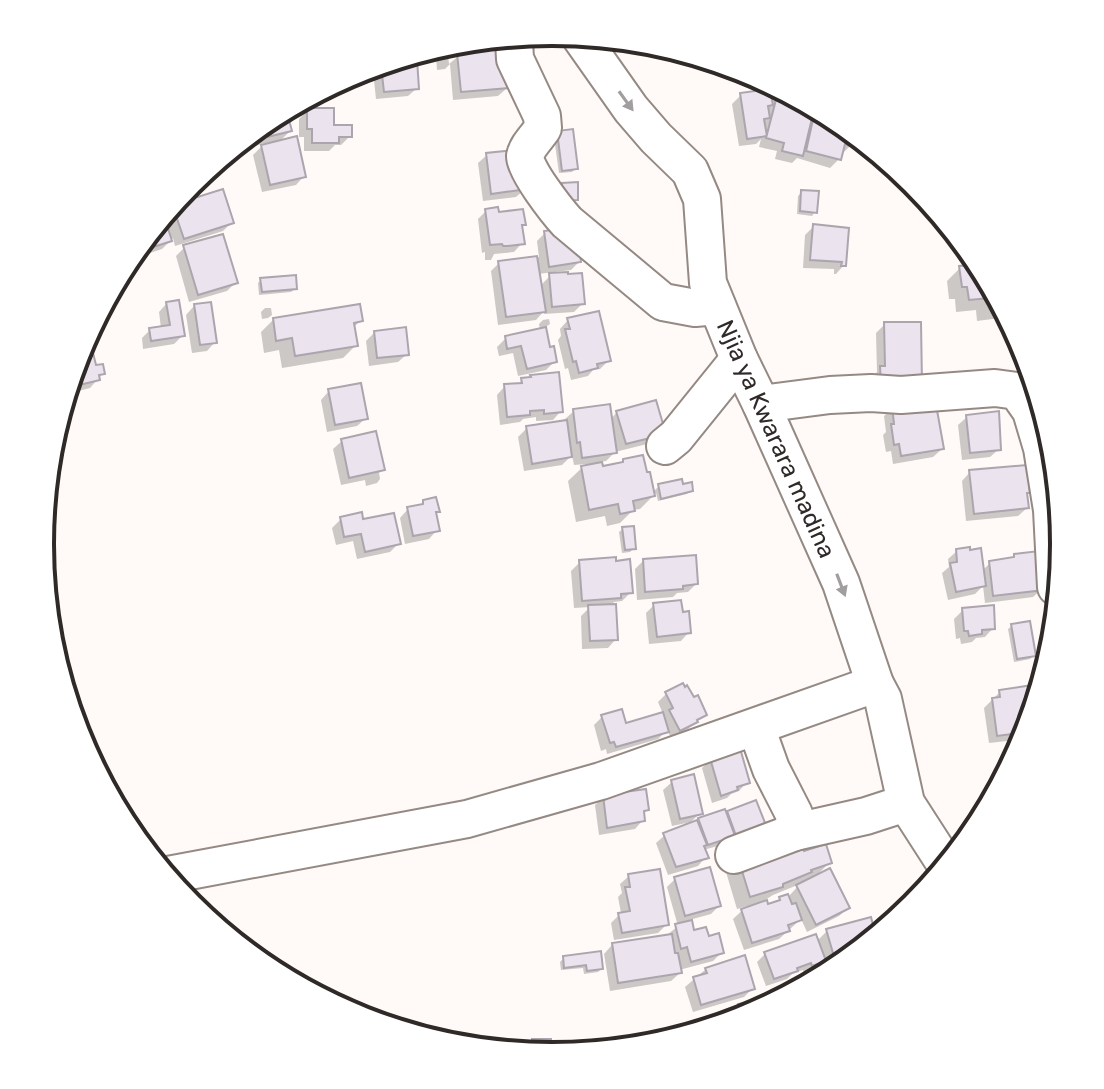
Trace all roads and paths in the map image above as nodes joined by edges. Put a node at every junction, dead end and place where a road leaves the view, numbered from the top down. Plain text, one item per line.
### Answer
1 (514, 47) edge
2 (588, 47) edge
3 (717, 306) junction
4 (739, 359) junction
5 (1024, 386) edge
6 (761, 404) junction
7 (1039, 438) edge
8 (665, 446) dead end
9 (875, 684) junction
10 (756, 727) junction
11 (906, 803) junction
12 (795, 832) junction
13 (734, 855) dead end
14 (940, 856) edge
15 (177, 873) edge

1 - 3 street
2 -> 3 street, Njia ya Kwarara madina
3 - 4 street, Njia ya Kwarara madina
4 - 6 street, Njia ya Kwarara madina
4 - 8 street
5 - 6 street
5 - 7 street
6 -> 9 street, Njia ya Kwarara madina
9 - 10 street
9 - 11 street, Njia ya Kwarara madina
10 - 12 street
10 - 15 street
11 - 12 street
11 - 14 street, Njia ya Kwarara madina
12 - 13 street

